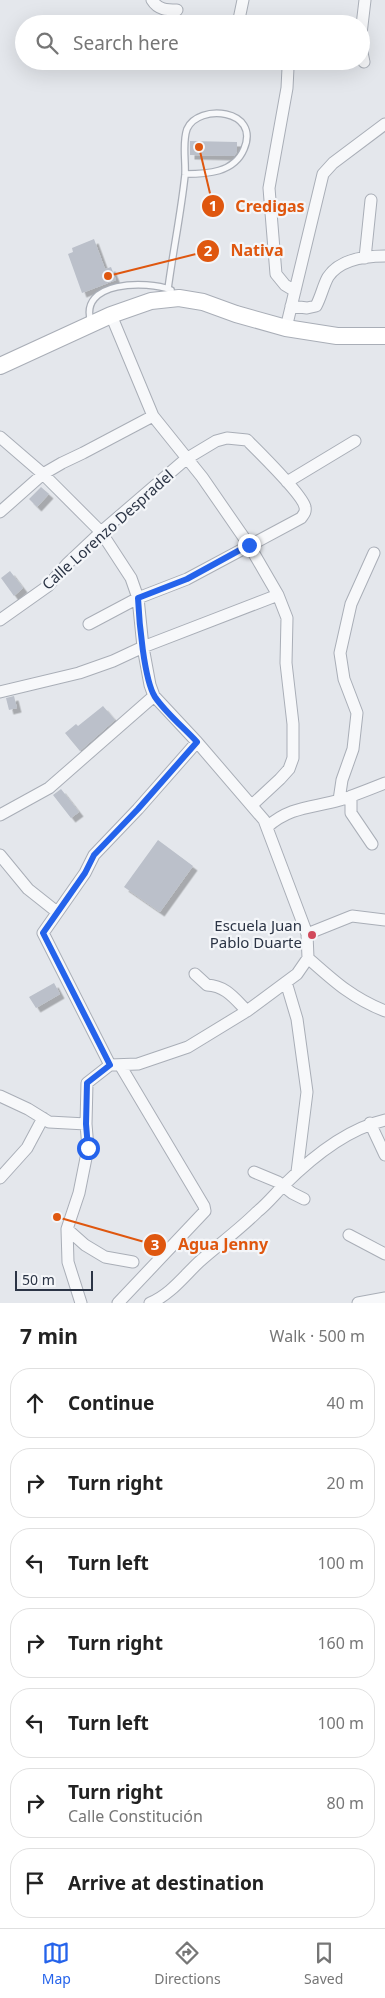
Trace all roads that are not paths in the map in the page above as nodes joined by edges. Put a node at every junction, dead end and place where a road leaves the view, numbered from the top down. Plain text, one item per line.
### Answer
1 (152, 0) edge
2 (243, 0) edge
3 (365, 0) edge
4 (177, 10) dead end
5 (240, 15) edge
6 (363, 15) edge
7 (288, 70) edge
8 (385, 124) edge
9 (185, 174) junction
10 (371, 200) dead end
11 (385, 256) edge
12 (364, 258) junction
13 (295, 291) junction
14 (173, 293) junction
15 (291, 306) junction
16 (111, 315) junction
17 (92, 324) junction
18 (286, 328) junction
19 (385, 336) edge
20 (0, 366) edge
21 (153, 416) junction
22 (0, 437) edge
23 (355, 441) dead end
24 (186, 459) junction
25 (43, 474) junction
26 (287, 482) junction
27 (0, 512) edge
28 (101, 532) junction
29 (249, 545) junction
30 (374, 553) dead end
31 (278, 595) junction
32 (138, 598) junction
33 (0, 620) edge
34 (89, 624) dead end
35 (143, 647) junction
36 (0, 692) edge
37 (154, 696) junction
38 (197, 742) junction
39 (385, 783) edge
40 (351, 796) junction
41 (339, 800) junction
42 (252, 805) junction
43 (0, 815) edge
44 (267, 828) junction
45 (372, 844) dead end
46 (0, 855) edge
47 (57, 912) junction
48 (385, 920) edge
49 (307, 934) junction
50 (308, 958) junction
51 (195, 974) dead end
52 (286, 982) junction
53 (247, 1011) junction
54 (385, 1011) edge
55 (115, 1065) junction
56 (0, 1096) edge
57 (43, 1118) junction
58 (385, 1120) edge
59 (86, 1124) junction
60 (370, 1124) junction
61 (384, 1144) edge
62 (254, 1172) dead end
63 (297, 1172) junction
64 (0, 1178) edge
65 (283, 1186) junction
66 (304, 1199) dead end
67 (67, 1229) junction
68 (349, 1235) dead end
69 (385, 1254) edge
70 (133, 1262) dead end
71 (385, 1298) edge
72 (81, 1303) edge
73 (118, 1303) edge
74 (150, 1303) edge
75 (358, 1303) edge

1 - 4 street
2 - 5 street
3 - 6 street
7 - 13 street
8 - 13 street
9 - 9 lane
9 - 14 lane
10 - 12 street
11 - 12 street
12 - 15 street
13 - 15 street
14 - 16 main road
14 - 17 lane
14 - 18 main road
15 - 18 street
16 - 17 main road
16 - 21 street
17 - 20 main road
18 - 19 main road
21 - 24 street
21 - 25 street
22 - 25 street
23 - 26 street
24 - 26 street, Calle Lorenzo Despradel
24 - 28 street, Calle Lorenzo Despradel
24 - 29 street
25 - 27 street
25 - 28 street
26 - 29 street, Calle Lorenzo Despradel
28 - 32 street
28 - 33 street, Calle Lorenzo Despradel
29 - 31 street
29 - 32 street
30 - 41 street
31 - 35 street
31 - 42 street
32 - 34 street
32 - 35 street
35 - 36 street
35 - 37 street
37 - 38 street
37 - 43 street
38 - 42 street
38 - 47 street
39 - 40 street
40 - 41 street
40 - 45 street
41 - 44 street
42 - 44 street
44 - 49 street
46 - 47 street
47 - 55 street
48 - 49 street
49 - 50 street
50 - 52 street
50 - 54 street
51 - 53 street
52 - 53 street
52 - 63 street
53 - 55 street
55 - 59 street
55 - 73 street
56 - 57 street
57 - 59 street
57 - 64 street
58 - 60 street
59 - 67 street
60 - 61 street
60 - 63 street
62 - 65 street
63 - 65 street
65 - 66 street
65 - 74 street
67 - 70 street
67 - 72 street
68 - 69 street
71 - 75 street

